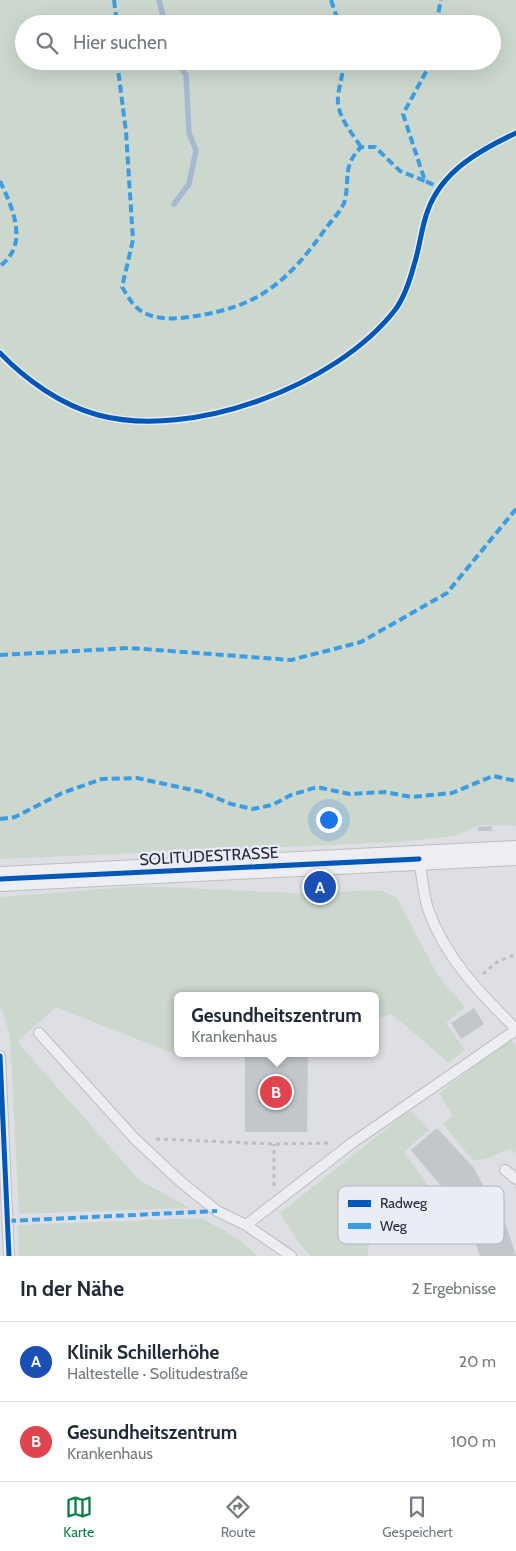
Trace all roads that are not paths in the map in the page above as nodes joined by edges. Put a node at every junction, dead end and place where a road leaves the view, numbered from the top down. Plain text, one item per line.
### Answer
1 (516, 853) edge
2 (419, 859) junction
3 (0, 879) edge
4 (516, 1029) edge
5 (39, 1033) dead end
6 (0, 1056) edge
7 (505, 1170) dead end
8 (516, 1178) edge
9 (246, 1225) junction
10 (9, 1256) edge
11 (291, 1256) edge

1 - 2 street, SOLITUDESTRASSE
2 - 3 street, SOLITUDESTRASSE
2 - 4 lane
4 - 9 lane
5 - 9 lane
6 - 10 lane
7 - 8 lane
9 - 11 lane

